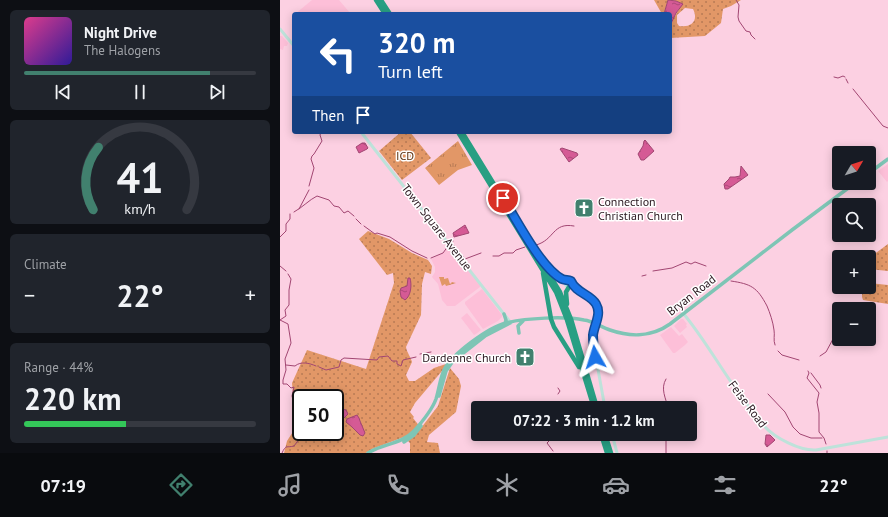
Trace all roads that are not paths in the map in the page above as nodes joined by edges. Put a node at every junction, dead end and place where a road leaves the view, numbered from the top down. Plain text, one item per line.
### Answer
1 (376, 0) edge
2 (382, 0) edge
3 (385, 12) edge
4 (389, 12) edge
5 (280, 29) edge
6 (292, 44) edge
7 (363, 134) edge
8 (462, 134) edge
9 (888, 159) edge
10 (876, 168) edge
11 (846, 190) edge
12 (539, 260) junction
13 (570, 285) junction
14 (504, 314) junction
15 (683, 314) junction
16 (551, 319) junction
17 (524, 321) junction
18 (511, 323) junction
19 (596, 323) junction
20 (504, 324) junction
21 (573, 325) junction
22 (519, 332) dead end
23 (585, 381) junction
24 (592, 401) edge
25 (595, 401) edge
26 (604, 401) edge
27 (888, 438) edge
28 (603, 441) edge
29 (607, 441) edge
30 (614, 441) edge
31 (368, 453) edge
32 (372, 453) edge
33 (607, 453) edge
34 (611, 453) edge
35 (617, 453) edge

1 - 3 highway
2 - 4 highway
5 - 6 main road
7 - 14 main road, Town Square Avenue
8 - 12 highway
9 - 10 main road
11 - 15 main road, Bryan Road
12 - 13 highway
12 - 16 highway
12 - 21 highway
12 - 23 highway
13 - 19 main road
13 - 21 highway
14 - 18 main road, Town Square Avenue
14 - 20 main road
15 - 19 main road, Bryan Road
15 - 27 main road, Feise Road
16 - 17 main road, Bryan Road
16 - 19 main road, Bryan Road
16 - 23 highway
17 - 18 main road, Bryan Road
17 - 22 main road
18 - 20 main road, Bryan Road
18 - 32 main road
19 - 26 main road
20 - 31 main road, Bryan Road
21 - 25 highway
23 - 24 highway
28 - 33 highway
29 - 34 highway
30 - 35 main road

